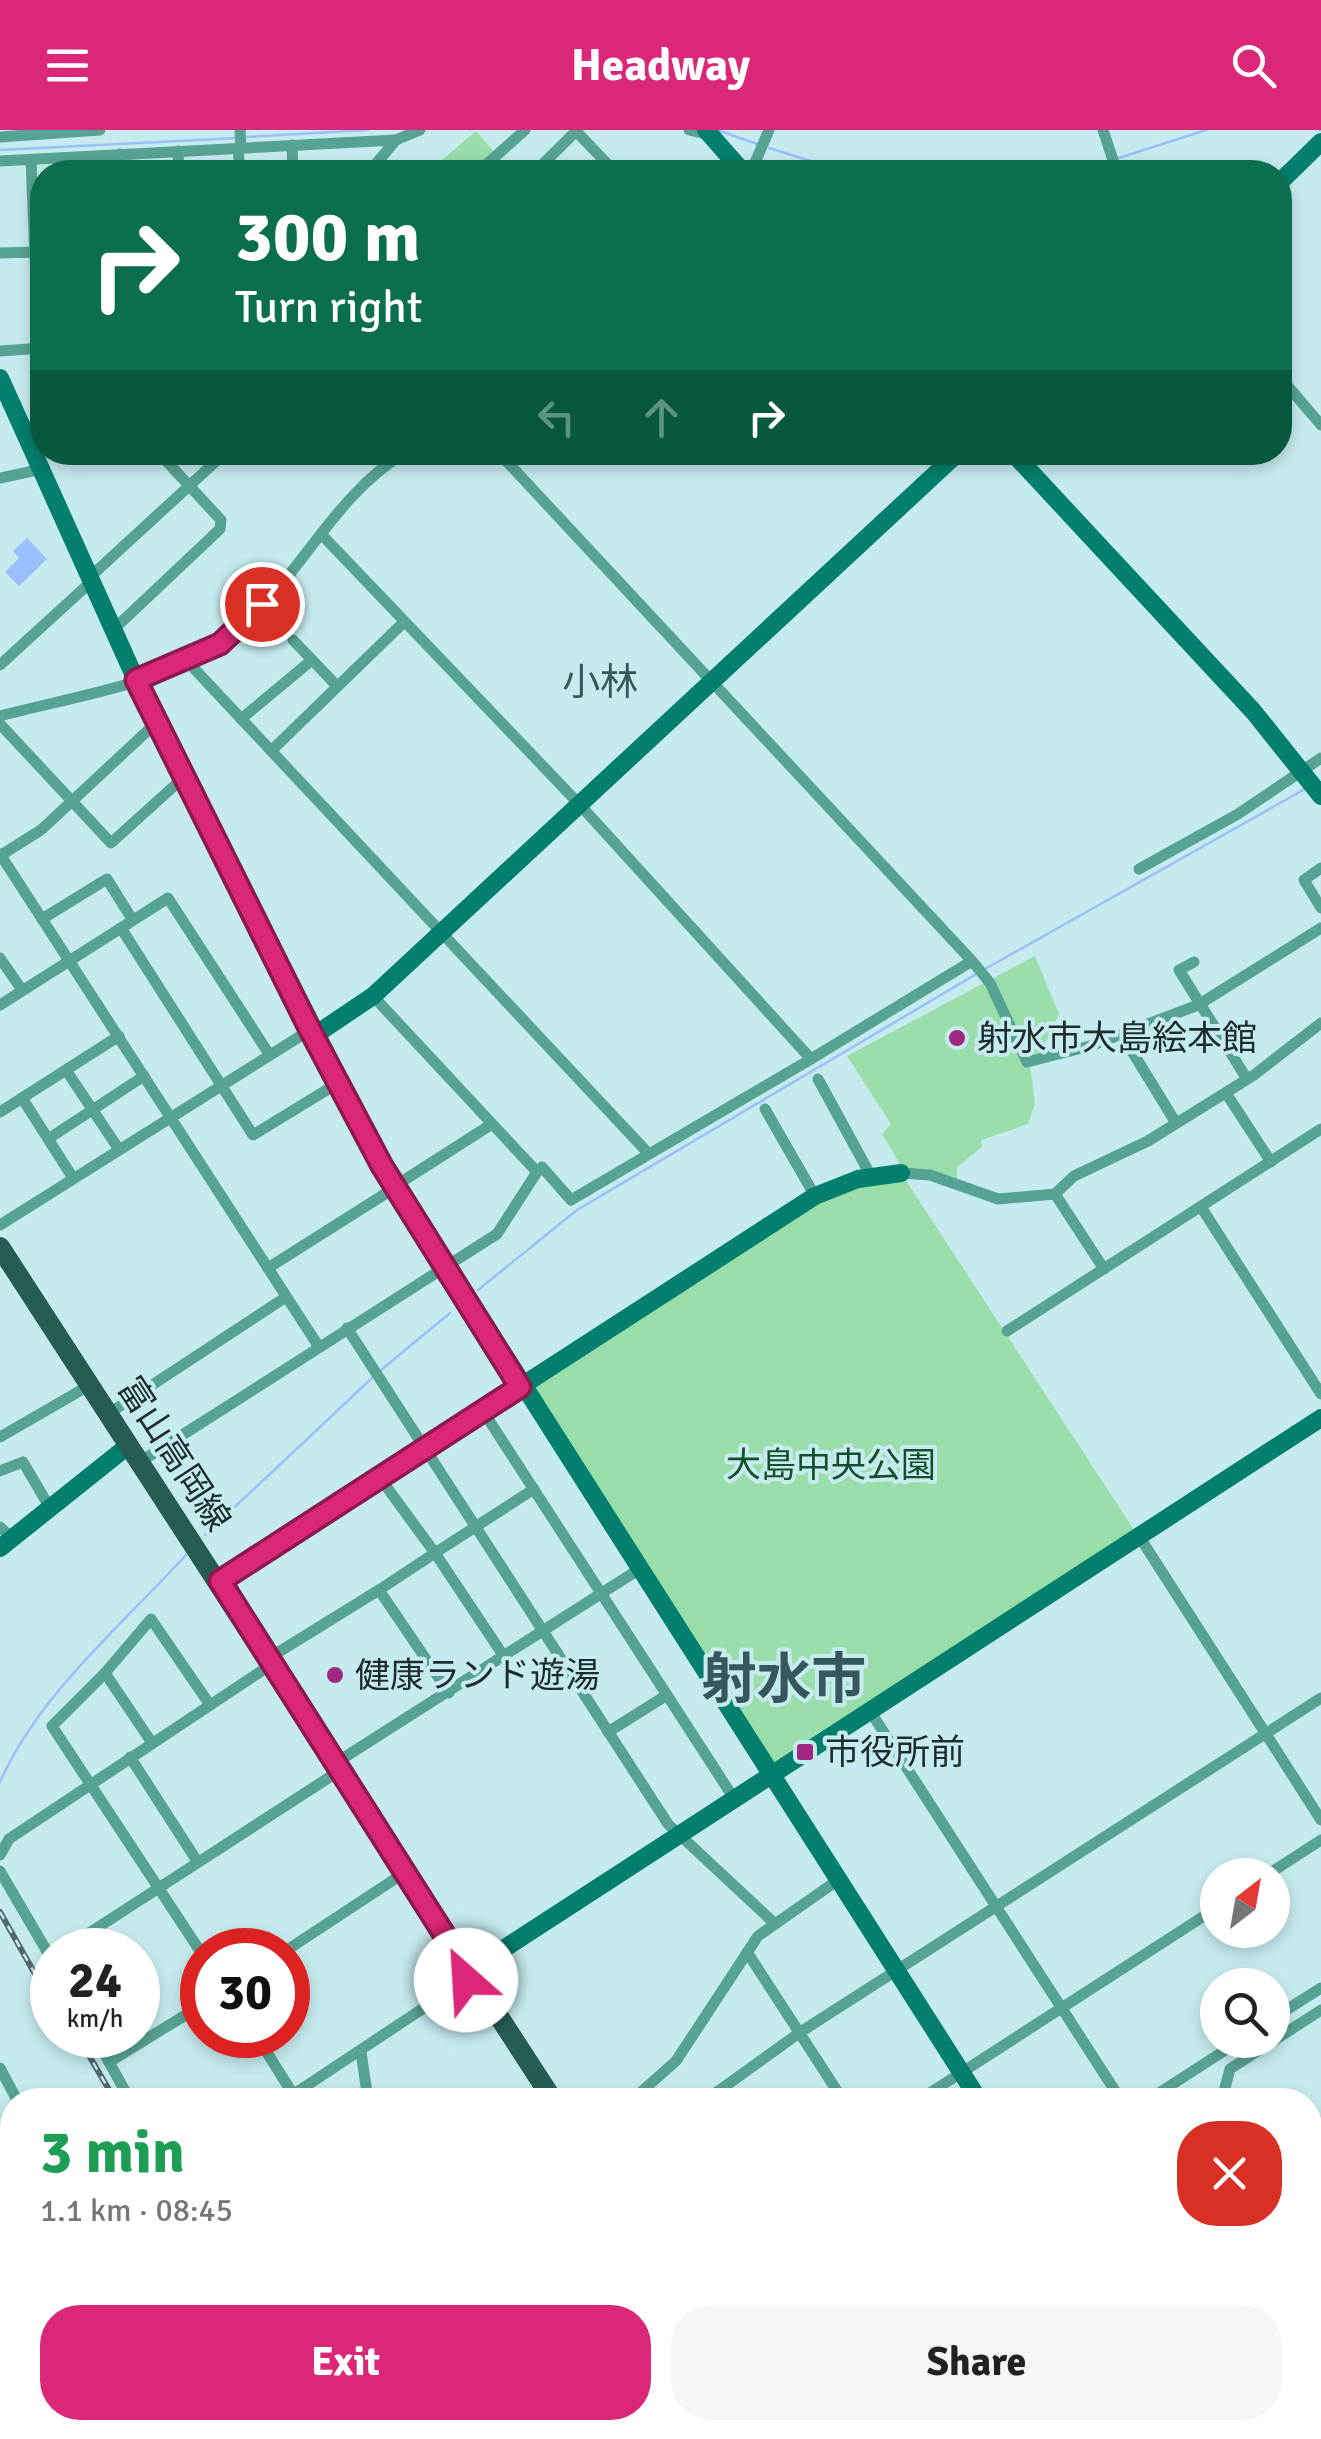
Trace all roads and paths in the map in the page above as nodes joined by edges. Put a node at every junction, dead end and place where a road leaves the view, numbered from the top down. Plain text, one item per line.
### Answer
1 (100, 130) edge
2 (420, 130) edge
3 (523, 130) edge
4 (576, 130) edge
5 (689, 130) edge
6 (770, 130) edge
7 (1103, 130) edge
8 (708, 132) edge
9 (0, 136) edge
10 (401, 136) edge
11 (240, 139) edge
12 (1321, 142) edge
13 (292, 146) junction
14 (178, 151) junction
15 (120, 154) junction
16 (30, 160) edge
17 (32, 160) edge
18 (120, 160) edge
19 (178, 160) edge
20 (293, 160) edge
21 (380, 160) edge
22 (491, 160) edge
23 (547, 160) edge
24 (604, 160) edge
25 (735, 160) edge
26 (754, 160) edge
27 (1112, 160) edge
28 (0, 161) edge
29 (1292, 170) edge
30 (30, 252) edge
31 (0, 253) edge
32 (30, 349) edge
33 (0, 351) edge
34 (0, 378) edge
35 (1292, 391) edge
36 (1321, 425) edge
37 (30, 432) edge
38 (41, 465) edge
39 (170, 465) edge
40 (211, 465) edge
41 (388, 465) edge
42 (510, 465) edge
43 (945, 465) edge
44 (1025, 465) edge
45 (42, 470) junction
46 (0, 478) edge
47 (188, 484) junction
48 (323, 536) junction
49 (91, 579) junction
50 (404, 622) junction
51 (113, 630) junction
52 (293, 640) dead end
53 (312, 660) junction
54 (187, 661) junction
55 (0, 665) edge
56 (136, 680) junction
57 (713, 684) junction
58 (336, 686) junction
59 (0, 716) edge
60 (242, 720) junction
61 (156, 722) junction
62 (0, 724) edge
63 (271, 751) junction
64 (1321, 758) edge
65 (1304, 770) junction
66 (184, 777) junction
67 (1321, 796) edge
68 (72, 801) junction
69 (581, 806) junction
70 (0, 854) edge
71 (1321, 868) edge
72 (1139, 870) dead end
73 (1321, 908) edge
74 (42, 919) junction
75 (132, 919) junction
76 (121, 928) junction
77 (1321, 928) edge
78 (442, 934) junction
79 (0, 958) edge
80 (69, 960) junction
81 (972, 961) junction
82 (1194, 962) dead end
83 (22, 990) junction
84 (374, 996) junction
85 (0, 1004) edge
86 (1198, 1005) junction
87 (1321, 1024) edge
88 (310, 1030) junction
89 (1122, 1035) junction
90 (119, 1036) junction
91 (269, 1054) junction
92 (811, 1059) junction
93 (66, 1070) junction
94 (144, 1076) junction
95 (818, 1078) dead end
96 (1248, 1080) junction
97 (338, 1083) junction
98 (220, 1084) junction
99 (1226, 1092) junction
100 (22, 1098) junction
101 (93, 1109) junction
102 (766, 1109) dead end
103 (0, 1112) edge
104 (170, 1116) junction
105 (1176, 1123) junction
106 (492, 1124) junction
107 (1321, 1129) edge
108 (48, 1138) junction
109 (118, 1148) junction
110 (648, 1154) junction
111 (1271, 1162) junction
112 (542, 1167) dead end
113 (901, 1173) joint
114 (872, 1176) junction
115 (73, 1178) junction
116 (395, 1187) junction
117 (1055, 1194) junction
118 (814, 1196) junction
119 (1201, 1207) junction
120 (0, 1225) edge
121 (0, 1247) edge
122 (268, 1268) junction
123 (444, 1268) junction
124 (1104, 1270) junction
125 (286, 1297) junction
126 (347, 1328) junction
127 (1007, 1331) dead end
128 (318, 1346) junction
129 (90, 1386) junction
130 (520, 1387) junction
131 (1321, 1394) edge
132 (483, 1411) junction
133 (108, 1414) junction
134 (1321, 1418) edge
135 (0, 1436) edge
136 (424, 1450) junction
137 (134, 1454) junction
138 (0, 1471) edge
139 (380, 1478) junction
140 (534, 1488) junction
141 (50, 1508) junction
142 (475, 1528) junction
143 (1138, 1536) junction
144 (4, 1538) edge
145 (434, 1553) junction
146 (638, 1570) junction
147 (220, 1581) junction
148 (380, 1590) junction
149 (601, 1593) junction
150 (542, 1630) junction
151 (503, 1656) junction
152 (270, 1661) junction
153 (105, 1673) junction
154 (449, 1692) junction
155 (667, 1695) junction
156 (1321, 1698) edge
157 (210, 1705) junction
158 (870, 1711) junction
159 (608, 1732) junction
160 (1266, 1734) junction
161 (152, 1743) junction
162 (130, 1757) junction
163 (336, 1768) junction
164 (769, 1776) junction
165 (92, 1782) junction
166 (733, 1797) junction
167 (1321, 1820) edge
168 (677, 1834) junction
169 (1321, 1840) edge
170 (0, 1855) edge
171 (1290, 1860) edge
172 (197, 1861) junction
173 (0, 1871) edge
174 (404, 1873) junction
175 (838, 1880) junction
176 (160, 1888) junction
177 (997, 1908) junction
178 (1200, 1919) edge
179 (773, 1922) junction
180 (34, 1928) edge
181 (97, 1928) edge
182 (185, 1928) edge
183 (310, 1935) edge
184 (747, 1952) junction
185 (468, 1972) junction
186 (897, 1972) junction
187 (1321, 1988) edge
188 (1062, 2008) junction
189 (1290, 2008) edge
190 (1321, 2010) edge
191 (180, 2018) edge
192 (799, 2034) junction
193 (361, 2052) junction
194 (107, 2058) edge
195 (270, 2058) edge
196 (1213, 2058) edge
197 (109, 2062) junction
198 (962, 2073) junction
199 (123, 2088) edge
200 (289, 2088) edge
201 (308, 2088) edge
202 (366, 2088) edge
203 (538, 2088) edge
204 (646, 2088) edge
205 (723, 2088) edge
206 (835, 2088) edge
207 (938, 2088) edge
208 (972, 2088) edge
209 (1113, 2088) edge
210 (1167, 2088) edge
211 (1225, 2088) edge

1 - 9 street
2 - 10 street
3 - 22 street
4 - 23 street
4 - 24 street
5 - 8 street
6 - 26 street
7 - 27 street
8 - 25 street
10 - 13 street
10 - 21 street
11 - 13 street
11 - 14 street
12 - 29 street
13 - 20 street
14 - 15 street
14 - 19 street
15 - 17 street
15 - 18 street
16 - 28 street
30 - 31 street
32 - 33 street
34 - 37 street
35 - 36 street
38 - 45 street
39 - 47 street
40 - 47 street
41 - 48 street
42 - 57 street
43 - 57 street
44 - 65 street
45 - 46 street
45 - 49 street
47 - 49 street
47 - 51 street
48 - 50 street
48 - 54 street
49 - 51 street
49 - 55 street
50 - 58 street
50 - 69 street
51 - 56 street
52 - 53 street
53 - 58 street
53 - 60 street
54 - 56 street
54 - 60 street
56 - 59 street
56 - 61 street
57 - 69 street
57 - 81 street
58 - 63 street
60 - 63 street
61 - 66 street
61 - 68 street
62 - 68 street
63 - 78 street
64 - 65 street
65 - 67 street
65 - 72 street
66 - 68 street
66 - 88 street
68 - 70 street
69 - 78 street
69 - 92 street
70 - 74 street
71 - 73 street
74 - 75 street
74 - 80 street
75 - 76 street
75 - 91 street
76 - 80 street
76 - 98 street
77 - 86 street
78 - 84 street
78 - 110 street
79 - 83 street
80 - 83 street
80 - 90 street
81 - 89 street
81 - 92 street
82 - 86 street
83 - 85 street
84 - 88 street
84 - 106 street
86 - 89 street
86 - 96 street
87 - 96 street
88 - 91 street
88 - 97 street
89 - 105 street
90 - 93 street
90 - 94 street
91 - 98 street
92 - 110 street
93 - 100 street
93 - 101 street
94 - 101 street
94 - 104 street
95 - 114 street
96 - 99 street
97 - 98 street
97 - 116 street
98 - 104 street
99 - 105 street
99 - 111 street
100 - 103 street
100 - 108 street
101 - 108 street
101 - 109 street
102 - 118 street
104 - 109 street
104 - 122 street
105 - 117 street
106 - 116 street
106 - 123 street
107 - 111 street
108 - 115 street
109 - 115 street
110 - 112 street
111 - 119 street
113 - 114 street
113 - 117 street
114 - 118 street
115 - 120 street
116 - 122 street
116 - 123 street
117 - 124 street
118 - 130 street
119 - 124 street
119 - 131 street
121 - 129 main road, 富山高岡線
122 - 125 street
123 - 126 street
123 - 130 street
124 - 127 street
125 - 128 street
125 - 133 street
126 - 128 street
126 - 136 street
128 - 137 street
129 - 133 main road, 富山高岡線
129 - 135 street
130 - 132 street
130 - 146 street
132 - 136 street
132 - 140 street
133 - 137 main road, 富山高岡線
134 - 143 street
136 - 139 street
136 - 142 street
137 - 141 street
137 - 147 main road, 富山高岡線
138 - 141 street
139 - 145 street
139 - 147 street
140 - 142 street
140 - 149 street
141 - 144 street
142 - 145 street
142 - 150 street
143 - 158 street
143 - 160 street
145 - 148 street
145 - 151 street
146 - 149 street
146 - 164 street
147 - 152 main road, 富山高岡線
148 - 152 street
148 - 154 street
149 - 150 street
149 - 155 street
150 - 151 street
150 - 159 street
151 - 154 street
152 - 157 street
152 - 163 main road, 富山高岡線
153 - 157 street
153 - 161 street
153 - 165 street
154 - 163 street
155 - 159 street
155 - 166 street
156 - 160 street
157 - 161 street
158 - 164 street
158 - 177 street
159 - 168 street
160 - 167 street
160 - 177 street
161 - 162 street
162 - 165 street
162 - 172 street
163 - 172 street
163 - 174 main road, 富山高岡線
164 - 166 street
164 - 175 street
165 - 170 street
165 - 176 street
166 - 168 street
168 - 179 street
168 - 185 street
169 - 171 street
172 - 176 street
173 - 180 street
174 - 183 street
174 - 185 main road, 富山高岡線
175 - 179 street
175 - 186 street
176 - 181 street
176 - 182 street
177 - 186 street
177 - 188 street
178 - 188 street
179 - 184 street
184 - 192 street
184 - 204 street
185 - 193 street
185 - 203 main road, 富山高岡線
186 - 192 street
186 - 198 street
187 - 189 street
188 - 198 street
188 - 209 street
190 - 211 street
191 - 197 street
192 - 205 street
192 - 206 street
193 - 201 street
193 - 202 street
194 - 197 street
195 - 200 street
196 - 210 street
197 - 199 street
198 - 207 street
198 - 208 street

